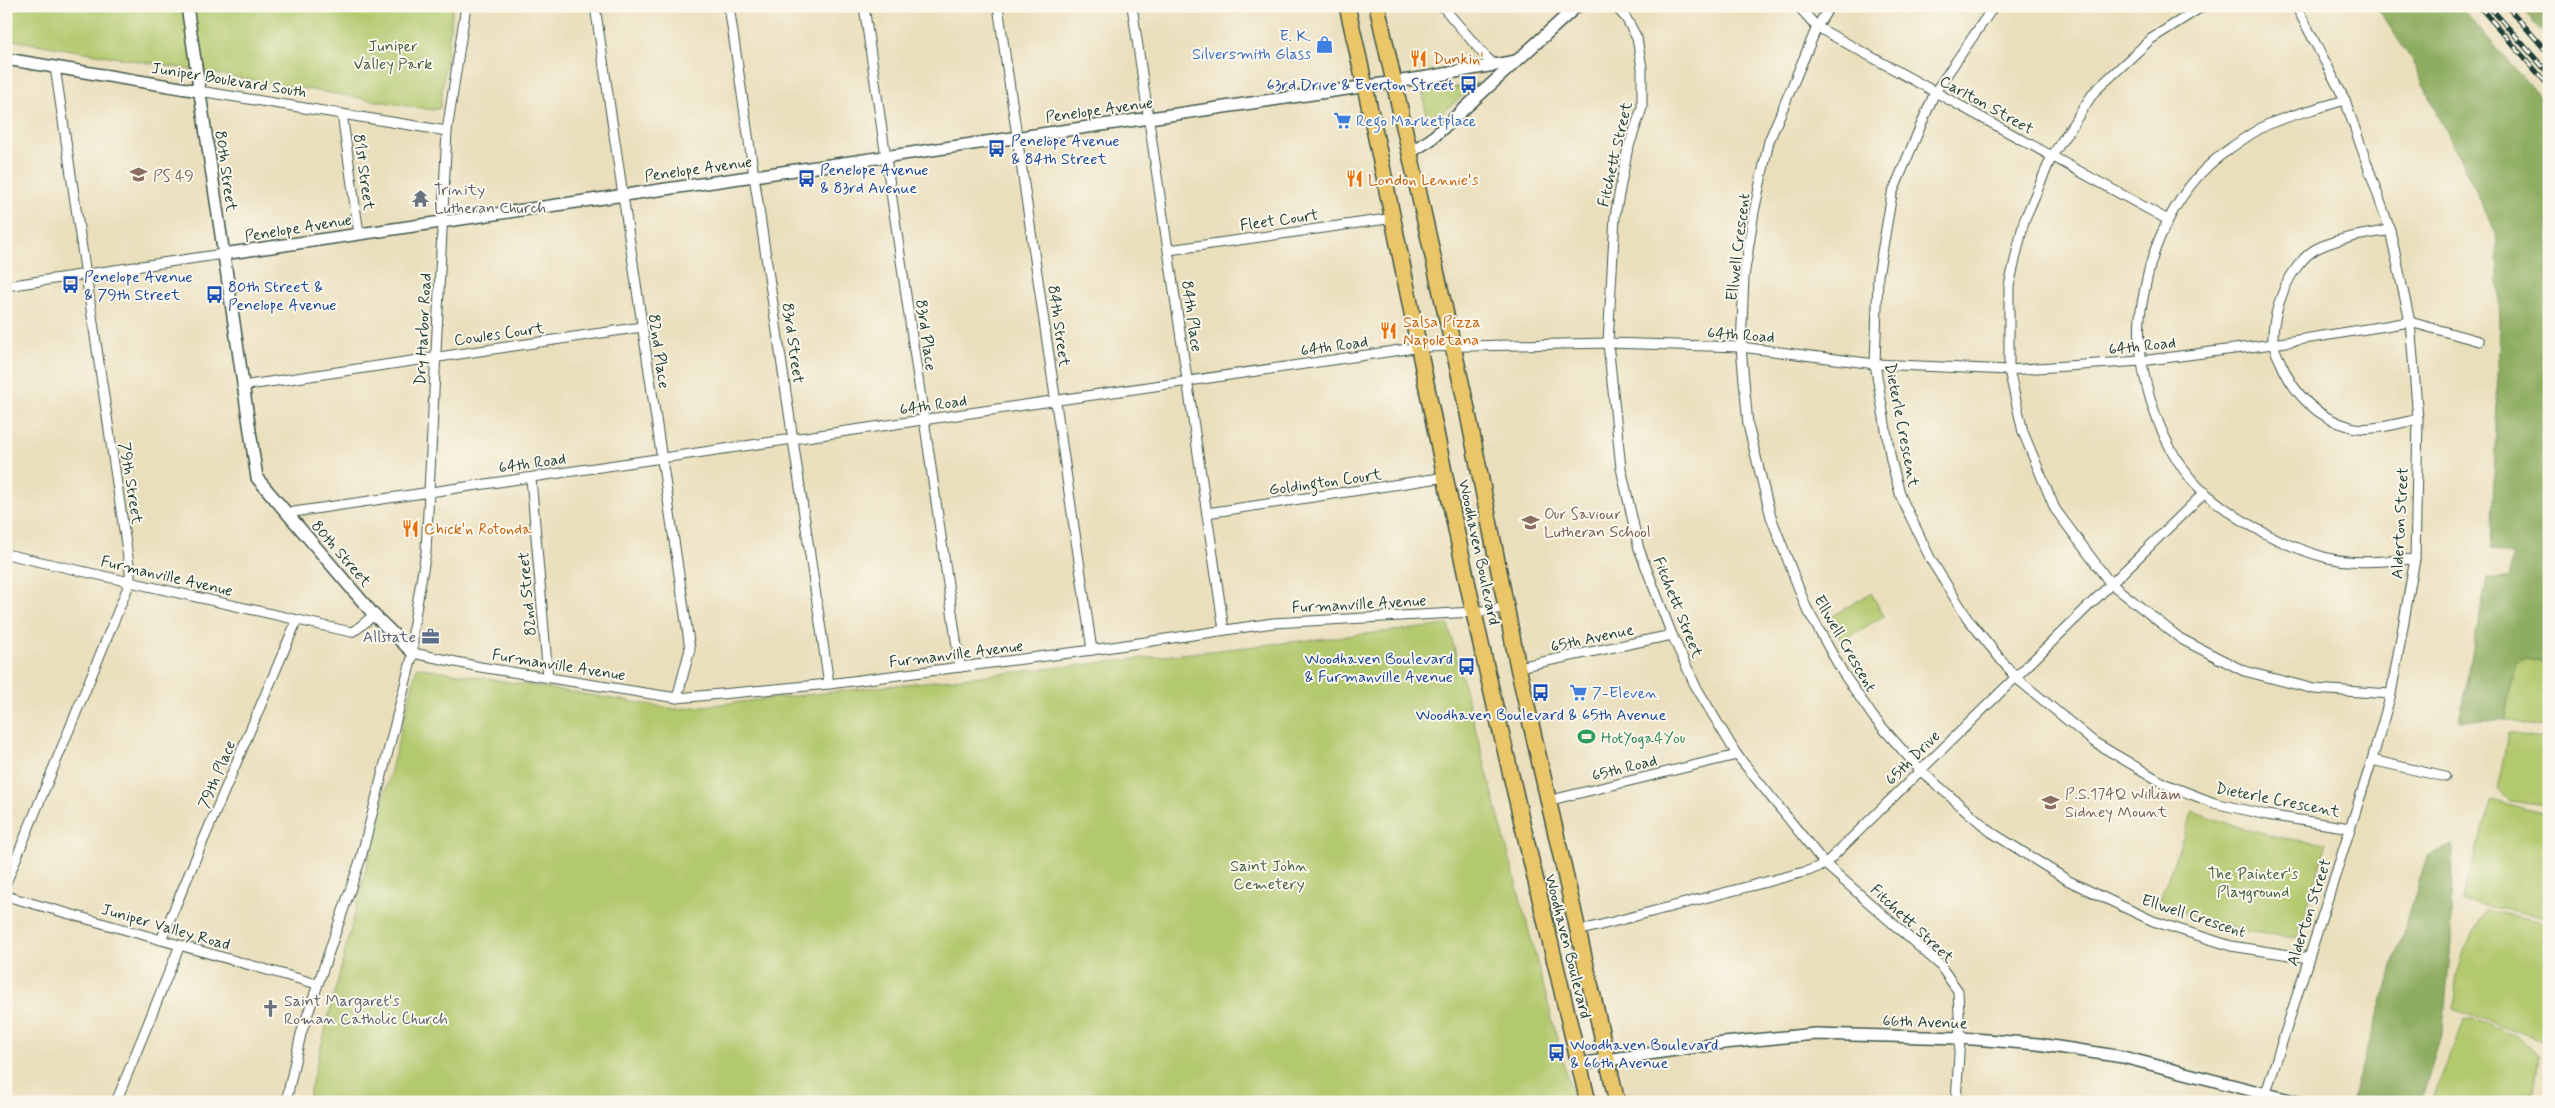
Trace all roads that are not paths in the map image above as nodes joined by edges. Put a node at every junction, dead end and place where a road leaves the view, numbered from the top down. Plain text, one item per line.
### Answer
1 (186, 6) edge
2 (466, 6) edge
3 (595, 6) edge
4 (729, 6) edge
5 (864, 6) edge
6 (998, 6) edge
7 (1132, 6) edge
8 (1347, 6) edge
9 (1377, 6) edge
10 (1442, 6) edge
11 (1577, 6) edge
12 (1615, 6) edge
13 (1798, 6) edge
14 (1830, 6) edge
15 (1994, 6) edge
16 (2204, 6) edge
17 (2296, 6) edge
18 (1817, 27) junction
19 (6, 60) edge
20 (1516, 61) junction
21 (1496, 66) junction
22 (55, 67) junction
23 (1395, 82) junction
24 (1365, 84) junction
25 (199, 91) junction
26 (1935, 92) junction
27 (2345, 100) junction
28 (342, 114) junction
29 (1149, 118) junction
30 (447, 131) junction
31 (1017, 138) junction
32 (1409, 153) junction
33 (2052, 156) junction
34 (886, 157) junction
35 (754, 176) junction
36 (622, 196) junction
37 (1394, 218) junction
38 (2168, 220) junction
39 (442, 222) junction
40 (2390, 230) junction
41 (359, 234) junction
42 (1169, 250) junction
43 (223, 254) junction
44 (86, 274) junction
45 (6, 286) edge
46 (2410, 322) junction
47 (642, 327) junction
48 (2479, 341) dead end
49 (1608, 343) junction
50 (2273, 344) junction
51 (1453, 346) junction
52 (1421, 347) junction
53 (1741, 347) junction
54 (436, 357) junction
55 (2141, 361) junction
56 (1875, 364) junction
57 (2009, 370) junction
58 (1188, 382) junction
59 (242, 386) junction
60 (1056, 401) junction
61 (2418, 419) junction
62 (925, 420) junction
63 (793, 440) junction
64 (661, 459) junction
65 (1446, 477) junction
66 (531, 478) junction
67 (429, 492) junction
68 (2205, 492) junction
69 (287, 513) junction
70 (1207, 513) junction
71 (6, 554) edge
72 (2415, 559) junction
73 (130, 582) junction
74 (2110, 583) junction
75 (1505, 608) junction
76 (1474, 612) junction
77 (374, 614) junction
78 (298, 620) junction
79 (1224, 630) junction
80 (1672, 635) junction
81 (1092, 650) junction
82 (413, 653) junction
83 (960, 668) junction
84 (1518, 668) junction
85 (548, 677) junction
86 (2015, 677) junction
87 (829, 684) junction
88 (2391, 694) junction
89 (677, 698) junction
90 (1737, 755) junction
91 (2372, 760) junction
92 (1920, 770) junction
93 (2445, 776) dead end
94 (1547, 801) junction
95 (2350, 828) junction
96 (1825, 864) junction
97 (6, 883) edge
98 (6, 896) edge
99 (1578, 931) junction
100 (162, 940) junction
101 (180, 945) junction
102 (2309, 958) junction
103 (317, 984) junction
104 (1960, 1038) junction
105 (1606, 1059) junction
106 (1579, 1064) junction
107 (2265, 1097) edge
108 (116, 1102) edge
109 (286, 1102) edge
110 (1588, 1102) edge
111 (1617, 1102) edge
112 (1956, 1102) edge
113 (2297, 1102) edge

1 - 25 street, 80th Street
2 - 30 street, Dry Harbor Road
3 - 36 street, 82nd Place
4 - 35 street, 83rd Street
5 - 34 street, 83rd Place
6 - 31 street, 84th Street
7 - 29 street, 84th Place
8 - 24 main road, Woodhaven Boulevard
9 - 23 main road, Woodhaven Boulevard
10 - 21 street
11 - 20 street
12 - 49 street, Fitchett Street
13 - 18 street, Carlton Street
14 - 18 street, Ellwell Crescent
15 - 26 street, Dieterle Crescent
16 - 33 street
17 - 27 street, Alderton Street
18 - 26 street, Carlton Street
18 - 53 street, Ellwell Crescent
19 - 22 street, Juniper Boulevard South
20 - 21 street, Penelope Avenue
20 - 32 street
21 - 23 street, Penelope Avenue
22 - 25 street, Juniper Boulevard South
22 - 44 street, 79th Street
23 - 24 street, Penelope Avenue
23 - 32 main road, Woodhaven Boulevard
24 - 29 street, Penelope Avenue
24 - 37 main road, Woodhaven Boulevard
25 - 28 street, Juniper Boulevard South
25 - 43 street, 80th Street
26 - 33 street, Carlton Street
26 - 56 street, Dieterle Crescent
27 - 38 street
27 - 40 street, Alderton Street
28 - 30 street, Juniper Boulevard South
28 - 41 street, 81st Street
29 - 31 street, Penelope Avenue
29 - 42 street, 84th Place
30 - 39 street, Dry Harbor Road
31 - 34 street, Penelope Avenue
31 - 60 street, 84th Street
32 - 51 main road, Woodhaven Boulevard
33 - 38 street, Carlton Street
33 - 57 street
34 - 35 street, Penelope Avenue
34 - 62 street, 83rd Place
35 - 36 street, Penelope Avenue
35 - 63 street, 83rd Street
36 - 39 street, Penelope Avenue
36 - 47 street, 82nd Place
37 - 42 street, Fleet Court
37 - 52 main road, Woodhaven Boulevard
38 - 55 street
39 - 41 street, Penelope Avenue
39 - 54 street, Dry Harbor Road
40 - 46 street, Alderton Street
40 - 50 street
41 - 43 street, Penelope Avenue
42 - 58 street, 84th Place
43 - 44 street, Penelope Avenue
43 - 59 street, 80th Street
44 - 45 street, Penelope Avenue
44 - 73 street, 79th Street
46 - 48 street, 64th Road
46 - 50 street, 64th Road
46 - 61 street, Alderton Street
47 - 54 street, Cowles Court
47 - 64 street, 82nd Place
49 - 51 street, 64th Road
49 - 53 street, 64th Road
49 - 80 street, Fitchett Street
50 - 55 street, 64th Road
50 - 61 street
51 - 52 street, 64th Road
51 - 75 main road, Woodhaven Boulevard
52 - 58 street, 64th Road
52 - 65 main road, Woodhaven Boulevard
53 - 56 street, 64th Road
53 - 92 street, Ellwell Crescent
54 - 59 street, Cowles Court
54 - 67 street, Dry Harbor Road
55 - 57 street, 64th Road
55 - 68 street
56 - 57 street, 64th Road
56 - 86 street, Dieterle Crescent
57 - 74 street
58 - 60 street, 64th Road
58 - 70 street, 84th Place
59 - 69 street, 80th Street
60 - 62 street, 64th Road
60 - 81 street, 84th Street
61 - 72 street, Alderton Street
62 - 63 street, 64th Road
62 - 83 street, 83rd Place
63 - 64 street, 64th Road
63 - 87 street, 83rd Street
64 - 66 street, 64th Road
64 - 89 street, 82nd Place
65 - 70 street, Goldington Court
65 - 76 main road, Woodhaven Boulevard
66 - 67 street, 64th Road
66 - 85 street, 82nd Street
67 - 69 street, 64th Road
67 - 82 street, Dry Harbor Road
68 - 72 street
68 - 74 street, 65th Drive
69 - 77 street, 80th Street
70 - 79 street, 84th Place
71 - 73 street, Furmanville Avenue
72 - 88 street, Alderton Street
73 - 78 street, Furmanville Avenue
73 - 97 street, 79th Street
74 - 86 street, 65th Drive
74 - 88 street
75 - 76 street, Furmanville Avenue
75 - 84 main road, Woodhaven Boulevard
76 - 79 street, Furmanville Avenue
76 - 106 main road, Woodhaven Boulevard
77 - 78 street, Furmanville Avenue
77 - 82 street, 80th Street
78 - 100 street, 79th Place
79 - 81 street, Furmanville Avenue
80 - 84 street, 65th Avenue
80 - 90 street, Fitchett Street
81 - 83 street, Furmanville Avenue
82 - 85 street, Furmanville Avenue
82 - 103 street
83 - 87 street, Furmanville Avenue
84 - 94 main road, Woodhaven Boulevard
85 - 89 street, Furmanville Avenue
86 - 92 street, 65th Drive
86 - 95 street, Dieterle Crescent
87 - 89 street, Furmanville Avenue
88 - 91 street, Alderton Street
90 - 94 street, 65th Road
90 - 96 street, Fitchett Street
91 - 93 street
91 - 95 street, Alderton Street
92 - 96 street, 65th Drive
92 - 102 street, Ellwell Crescent
94 - 99 main road, Woodhaven Boulevard
95 - 102 street, Alderton Street
96 - 99 street, 65th Drive
96 - 104 street, Fitchett Street
98 - 100 street, Juniper Valley Road
99 - 105 main road, Woodhaven Boulevard
100 - 101 street, Juniper Valley Road
101 - 103 street, Juniper Valley Road
101 - 108 street
102 - 107 street, Alderton Street
103 - 109 street
104 - 105 street, 66th Avenue
104 - 107 street, 66th Avenue
104 - 112 street, Fitchett Street
105 - 106 street, 66th Avenue
105 - 111 main road, Woodhaven Boulevard
106 - 110 main road, Woodhaven Boulevard
107 - 113 street, 66th Avenue

